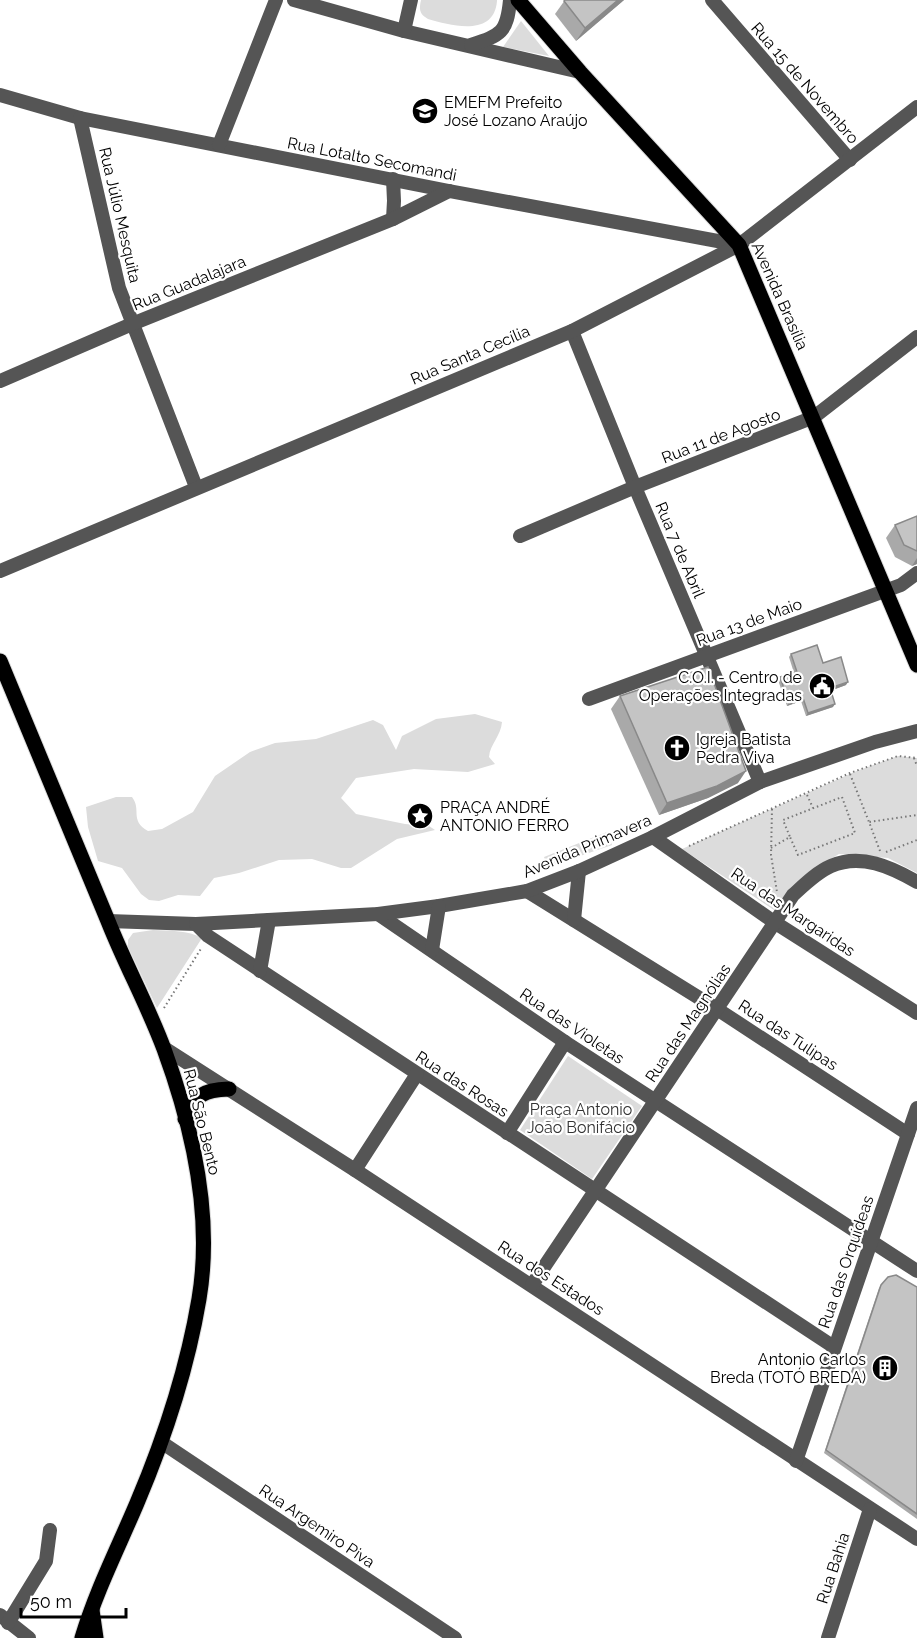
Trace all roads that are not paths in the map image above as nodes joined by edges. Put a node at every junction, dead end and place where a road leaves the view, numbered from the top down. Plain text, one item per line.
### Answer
1 (276, 0) edge
2 (294, 0) edge
3 (411, 0) edge
4 (510, 0) edge
5 (519, 0) edge
6 (712, 0) edge
7 (404, 31) junction
8 (471, 45) junction
9 (580, 72) junction
10 (0, 95) edge
11 (917, 106) edge
12 (80, 118) junction
13 (219, 145) junction
14 (850, 160) junction
15 (393, 179) junction
16 (449, 191) junction
17 (393, 219) junction
18 (740, 245) junction
19 (132, 324) junction
20 (572, 331) junction
21 (917, 337) edge
22 (0, 381) edge
23 (814, 417) junction
24 (196, 487) junction
25 (635, 487) junction
26 (520, 536) dead end
27 (0, 571) edge
28 (917, 573) edge
29 (885, 591) junction
30 (706, 655) junction
31 (0, 661) edge
32 (917, 665) edge
33 (589, 699) dead end
34 (917, 731) edge
35 (760, 782) junction
36 (654, 837) junction
37 (579, 871) junction
38 (917, 882) edge
39 (527, 891) junction
40 (440, 906) junction
41 (378, 914) junction
42 (269, 920) junction
43 (574, 920) junction
44 (108, 921) junction
45 (774, 922) junction
46 (196, 924) junction
47 (432, 950) junction
48 (260, 971) junction
49 (717, 1009) junction
50 (917, 1013) edge
51 (565, 1042) junction
52 (164, 1048) junction
53 (417, 1074) junction
54 (229, 1089) junction
55 (656, 1102) junction
56 (917, 1108) edge
57 (185, 1119) junction
58 (507, 1133) junction
59 (908, 1134) junction
60 (355, 1170) junction
61 (595, 1191) junction
62 (872, 1240) junction
63 (917, 1271) edge
64 (532, 1285) junction
65 (834, 1347) junction
66 (161, 1442) junction
67 (796, 1461) junction
68 (870, 1509) junction
69 (50, 1530) dead end
70 (917, 1539) edge
71 (91, 1607) junction
72 (4, 1619) edge
73 (96, 1632) edge
74 (29, 1638) edge
75 (83, 1638) edge
76 (454, 1638) edge
77 (828, 1638) edge

1 - 13 street
2 - 7 street
3 - 7 street
4 - 8 street
5 - 9 main road, Avenida Brasília
6 - 14 street, Rua 15 de Novembro
7 - 8 street
8 - 9 street
9 - 18 main road, Avenida Brasília
10 - 12 street, Rua Lotalto Secomandi
11 - 14 street, Rua Santa Cecília
12 - 13 street, Rua Lotalto Secomandi
12 - 19 street, Rua Júlio Mesquita
13 - 15 street, Rua Lotalto Secomandi
14 - 18 street, Rua Santa Cecília
15 - 16 street, Rua Lotalto Secomandi
15 - 17 street
16 - 17 street, Rua Guadalajara
16 - 18 street, Rua Lotalto Secomandi
17 - 19 street, Rua Guadalajara
18 - 20 street, Rua Santa Cecília
18 - 23 main road, Avenida Brasília
19 - 22 street, Rua Guadalajara
19 - 24 street, Rua Júlio Mesquita
20 - 24 street, Rua Santa Cecília
20 - 25 street, Rua 7 de Abril
21 - 23 street, Rua 11 de Agosto
23 - 25 street, Rua 11 de Agosto
23 - 29 main road, Avenida Brasília
24 - 27 street, Rua Santa Cecília
25 - 26 street, Rua 11 de Agosto
25 - 30 street, Rua 7 de Abril
28 - 29 street, Rua 13 de Maio
29 - 30 street, Rua 13 de Maio
29 - 32 main road, Avenida Brasília
30 - 33 street, Rua 13 de Maio
30 - 35 street, Rua 7 de Abril
31 - 44 main road, Rua São Bento
34 - 35 street, Avenida Primavera
35 - 36 street, Avenida Primavera
36 - 37 street, Avenida Primavera
36 - 45 street, Rua das Margaridas
37 - 39 street, Avenida Primavera
37 - 43 street
38 - 45 street, Rua das Magnólias
39 - 40 street, Avenida Primavera
39 - 43 street, Rua das Tulipas
40 - 41 street, Avenida Primavera
40 - 47 street
41 - 42 street, Avenida Primavera
41 - 47 street, Rua das Violetas
42 - 46 street, Avenida Primavera
42 - 48 street
43 - 49 street, Rua das Tulipas
44 - 46 street, Avenida Primavera
44 - 52 main road, Rua São Bento
45 - 49 street, Rua das Magnólias
45 - 50 street, Rua das Margaridas
46 - 48 street, Rua das Rosas
47 - 51 street, Rua das Violetas
48 - 53 street, Rua das Rosas
49 - 55 street, Rua das Magnólias
49 - 59 street, Rua das Tulipas
51 - 55 street, Rua das Violetas
51 - 58 street
52 - 54 street, Rua dos Estados
52 - 57 main road, Rua São Bento
53 - 58 street, Rua das Rosas
53 - 60 street
54 - 57 main road
54 - 60 street, Rua dos Estados
55 - 61 street, Rua das Magnólias
55 - 62 street, Rua das Violetas
56 - 59 street, Rua das Orquídeas
57 - 66 main road, Rua São Bento
58 - 61 street, Rua das Rosas
59 - 62 street, Rua das Orquídeas
60 - 64 street, Rua dos Estados
61 - 64 street, Rua das Magnólias
61 - 65 street, Rua das Rosas
62 - 63 street, Rua das Violetas
62 - 65 street, Rua das Orquídeas
64 - 67 street, Rua dos Estados
65 - 67 street, Rua das Orquídeas
66 - 71 main road, Rua São Bento
66 - 76 street, Rua Argemiro Piva
67 - 68 street, Rua dos Estados
68 - 70 street, Rua dos Estados
68 - 77 street, Rua Bahia
69 - 72 street
71 - 73 main road, Rua São Bento
71 - 75 main road, Rua São Bento
72 - 74 street
73 - 75 street, Rua São Bento

